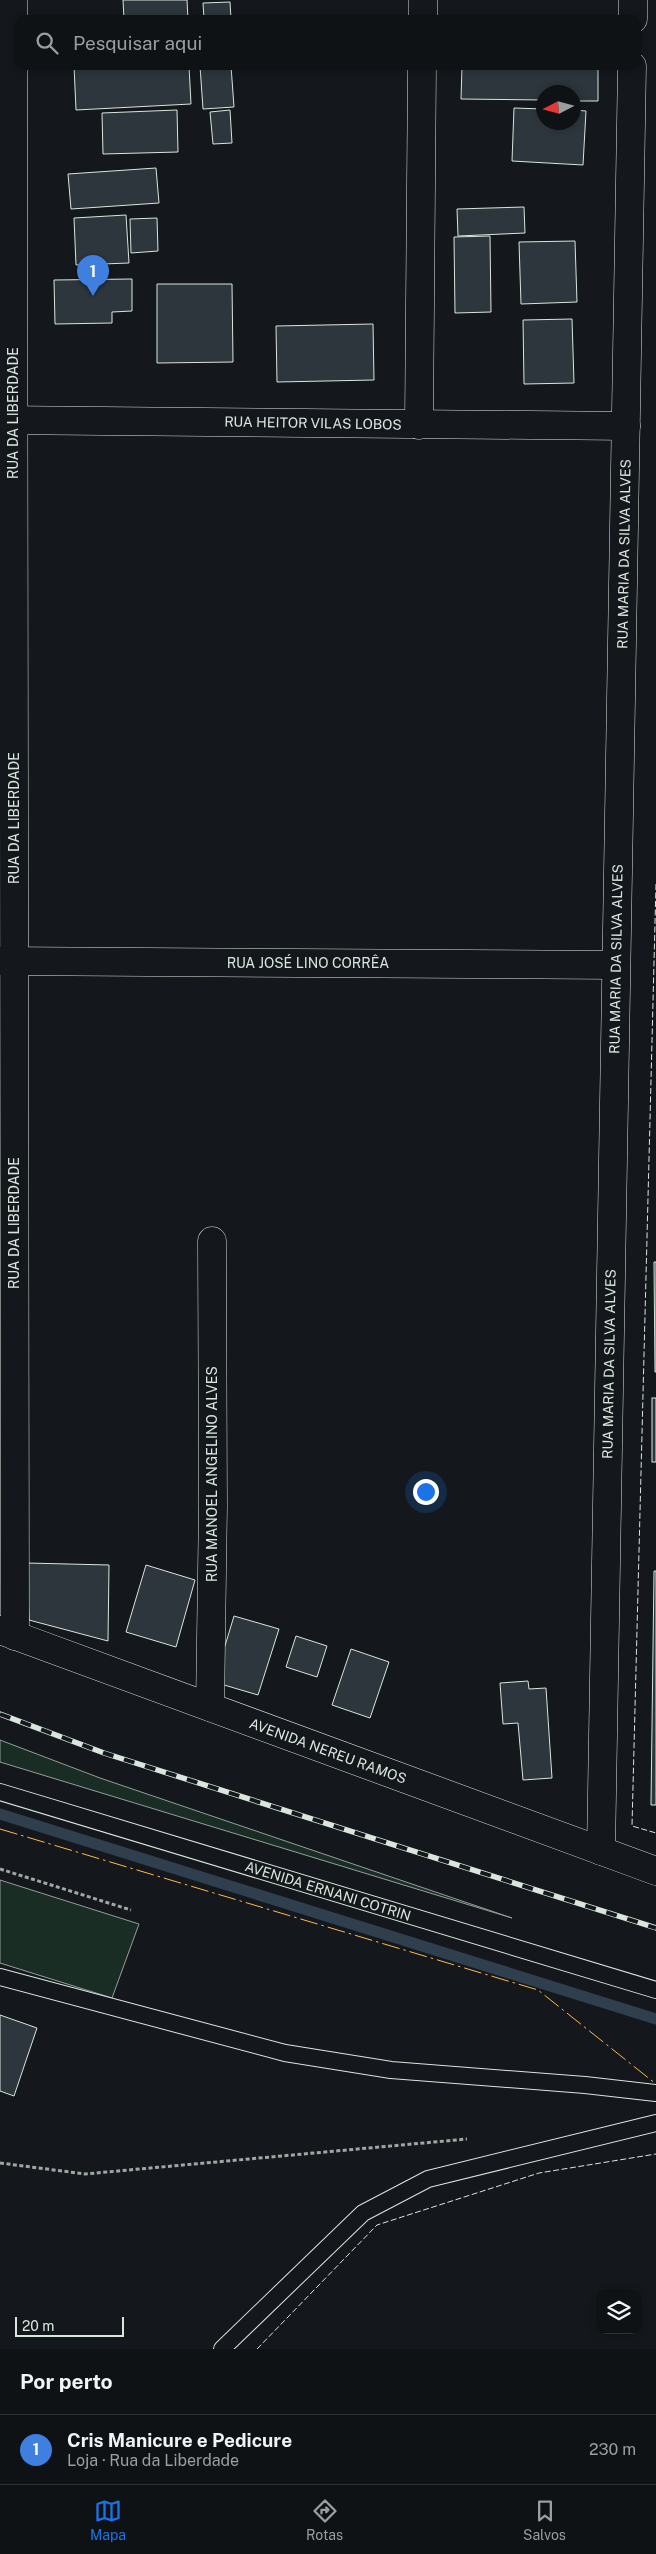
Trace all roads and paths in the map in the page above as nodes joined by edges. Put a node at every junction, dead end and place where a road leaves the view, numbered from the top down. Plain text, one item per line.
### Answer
1 (13, 0) edge
2 (423, 0) edge
3 (633, 0) edge
4 (422, 15) edge
5 (633, 15) edge
6 (422, 70) edge
7 (632, 70) edge
8 (7, 420) edge
9 (419, 425) junction
10 (626, 426) junction
11 (7, 961) edge
12 (616, 965) junction
13 (212, 1241) dead end
14 (7, 1633) edge
15 (210, 1707) junction
16 (0, 1792) edge
17 (601, 1851) junction
18 (0, 1869) edge
19 (656, 1870) edge
20 (131, 1910) dead end
21 (0, 1977) edge
22 (656, 1990) edge
23 (656, 2093) edge
24 (656, 2123) edge
25 (469, 2139) dead end
26 (0, 2163) edge
27 (222, 2349) edge

1 - 8 street, RUA DA LIBERDADE
2 - 4 street
3 - 5 street
6 - 9 street
7 - 10 street, RUA MARIA DA SILVA ALVES
8 - 9 street, RUA HEITOR VILAS LOBOS
8 - 11 street, RUA DA LIBERDADE
9 - 10 street, RUA HEITOR VILAS LOBOS
10 - 12 street, RUA MARIA DA SILVA ALVES
11 - 12 street, RUA JOSÉ LINO CORRÊA
11 - 14 street, RUA DA LIBERDADE
12 - 17 street, RUA MARIA DA SILVA ALVES
13 - 15 street, RUA MANOEL ANGELINO ALVES
14 - 15 street, AVENIDA NEREU RAMOS
15 - 17 street, AVENIDA NEREU RAMOS
16 - 22 lane, AVENIDA ERNANI COTRIN
17 - 19 street, AVENIDA NEREU RAMOS
18 - 20 path
21 - 23 lane
24 - 27 lane
25 - 26 path

